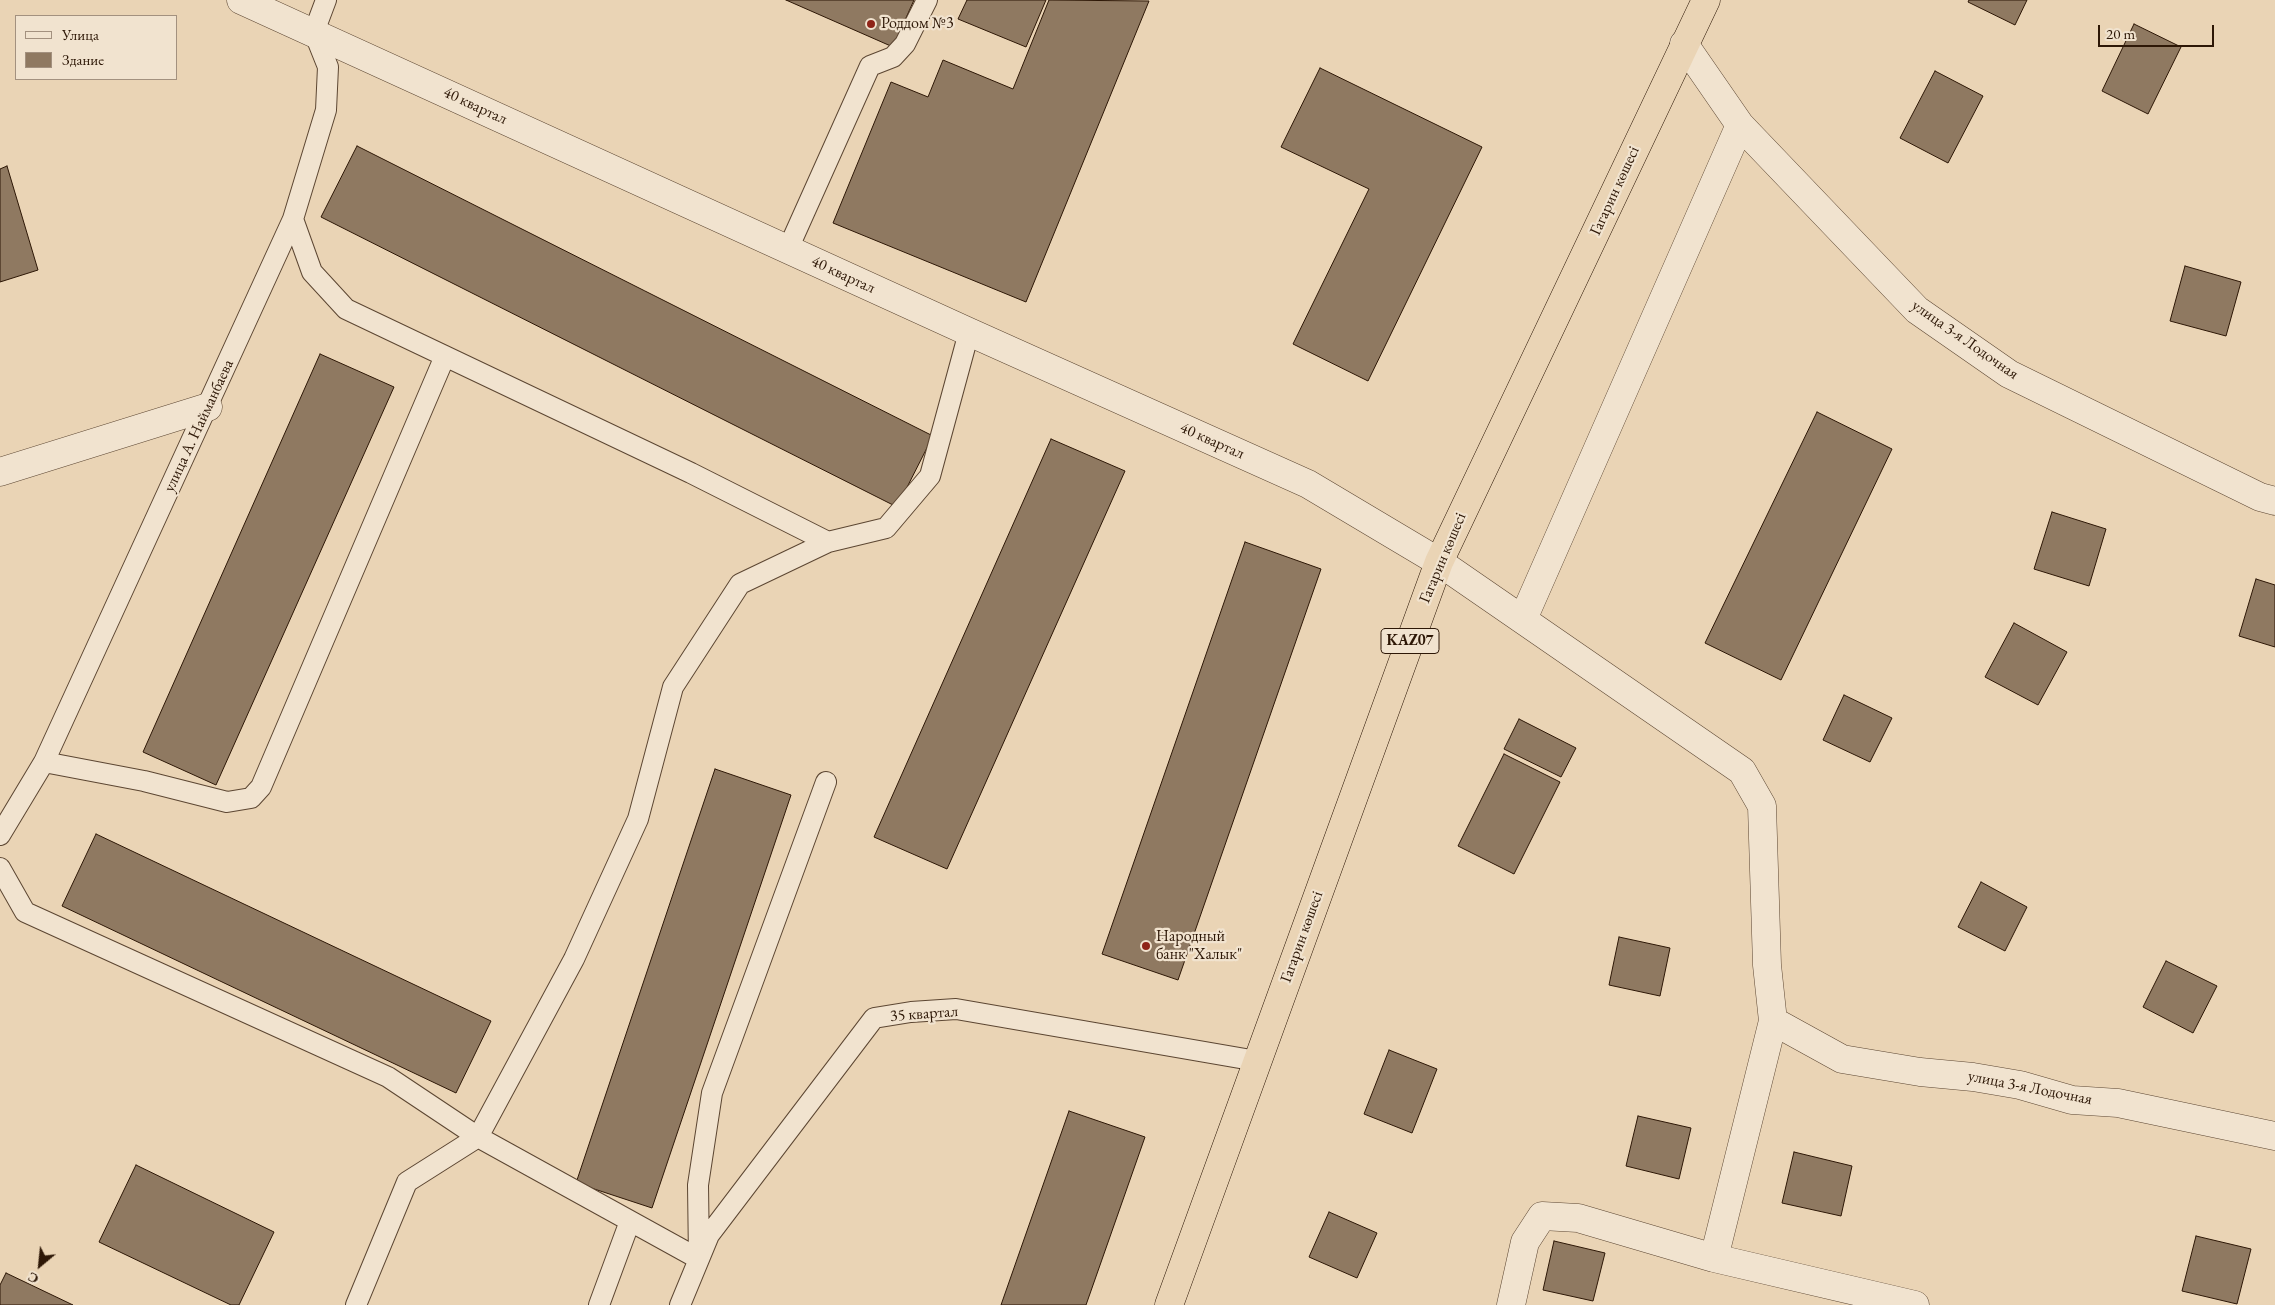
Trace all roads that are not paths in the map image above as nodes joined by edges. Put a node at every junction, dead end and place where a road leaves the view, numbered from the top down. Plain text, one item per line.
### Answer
1 (241, 0) edge
2 (326, 0) edge
3 (927, 0) edge
4 (1706, 0) edge
5 (314, 32) junction
6 (1684, 44) junction
7 (1740, 125) junction
8 (293, 219) junction
9 (788, 249) junction
10 (969, 332) junction
11 (445, 356) junction
12 (208, 407) junction
13 (0, 472) edge
14 (2275, 501) edge
15 (828, 542) junction
16 (1439, 562) junction
17 (1523, 619) junction
18 (44, 762) junction
19 (826, 782) dead end
20 (0, 835) edge
21 (0, 868) edge
22 (1773, 1021) junction
23 (1257, 1061) junction
24 (2275, 1136) edge
25 (478, 1137) junction
26 (630, 1221) junction
27 (1714, 1258) junction
28 (699, 1259) junction
29 (356, 1305) edge
30 (599, 1305) edge
31 (680, 1305) edge
32 (1169, 1305) edge
33 (1511, 1305) edge
34 (1915, 1305) edge

1 - 5 street, 40 квартал
2 - 5 lane
3 - 9 lane
4 - 6 highway, Гагарин көшесі / KAZ07
5 - 8 lane, улица А. Найманбаева
5 - 9 street, 40 квартал
6 - 7 street, улица 3-я Лодочная
6 - 16 highway, Гагарин көшесі / KAZ07
7 - 14 street, улица 3-я Лодочная
7 - 17 street
8 - 11 lane
8 - 12 lane, улица А. Найманбаева
9 - 10 street, 40 квартал
10 - 15 lane
10 - 16 street, 40 квартал
11 - 15 lane
11 - 18 lane
12 - 13 street
12 - 18 lane, улица А. Найманбаева
15 - 25 lane
16 - 17 street, 40 квартал
16 - 23 highway, Гагарин көшесі / KAZ07
17 - 22 street, 40 квартал
18 - 20 lane, улица А. Найманбаева
19 - 28 lane
21 - 25 lane
22 - 24 street, улица 3-я Лодочная
22 - 27 street
23 - 28 lane, 35 квартал
23 - 32 highway, Гагарин көшесі / KAZ07
25 - 26 lane
25 - 29 lane
26 - 28 lane
26 - 30 lane
27 - 33 street
27 - 34 street
28 - 31 lane, 35 квартал

